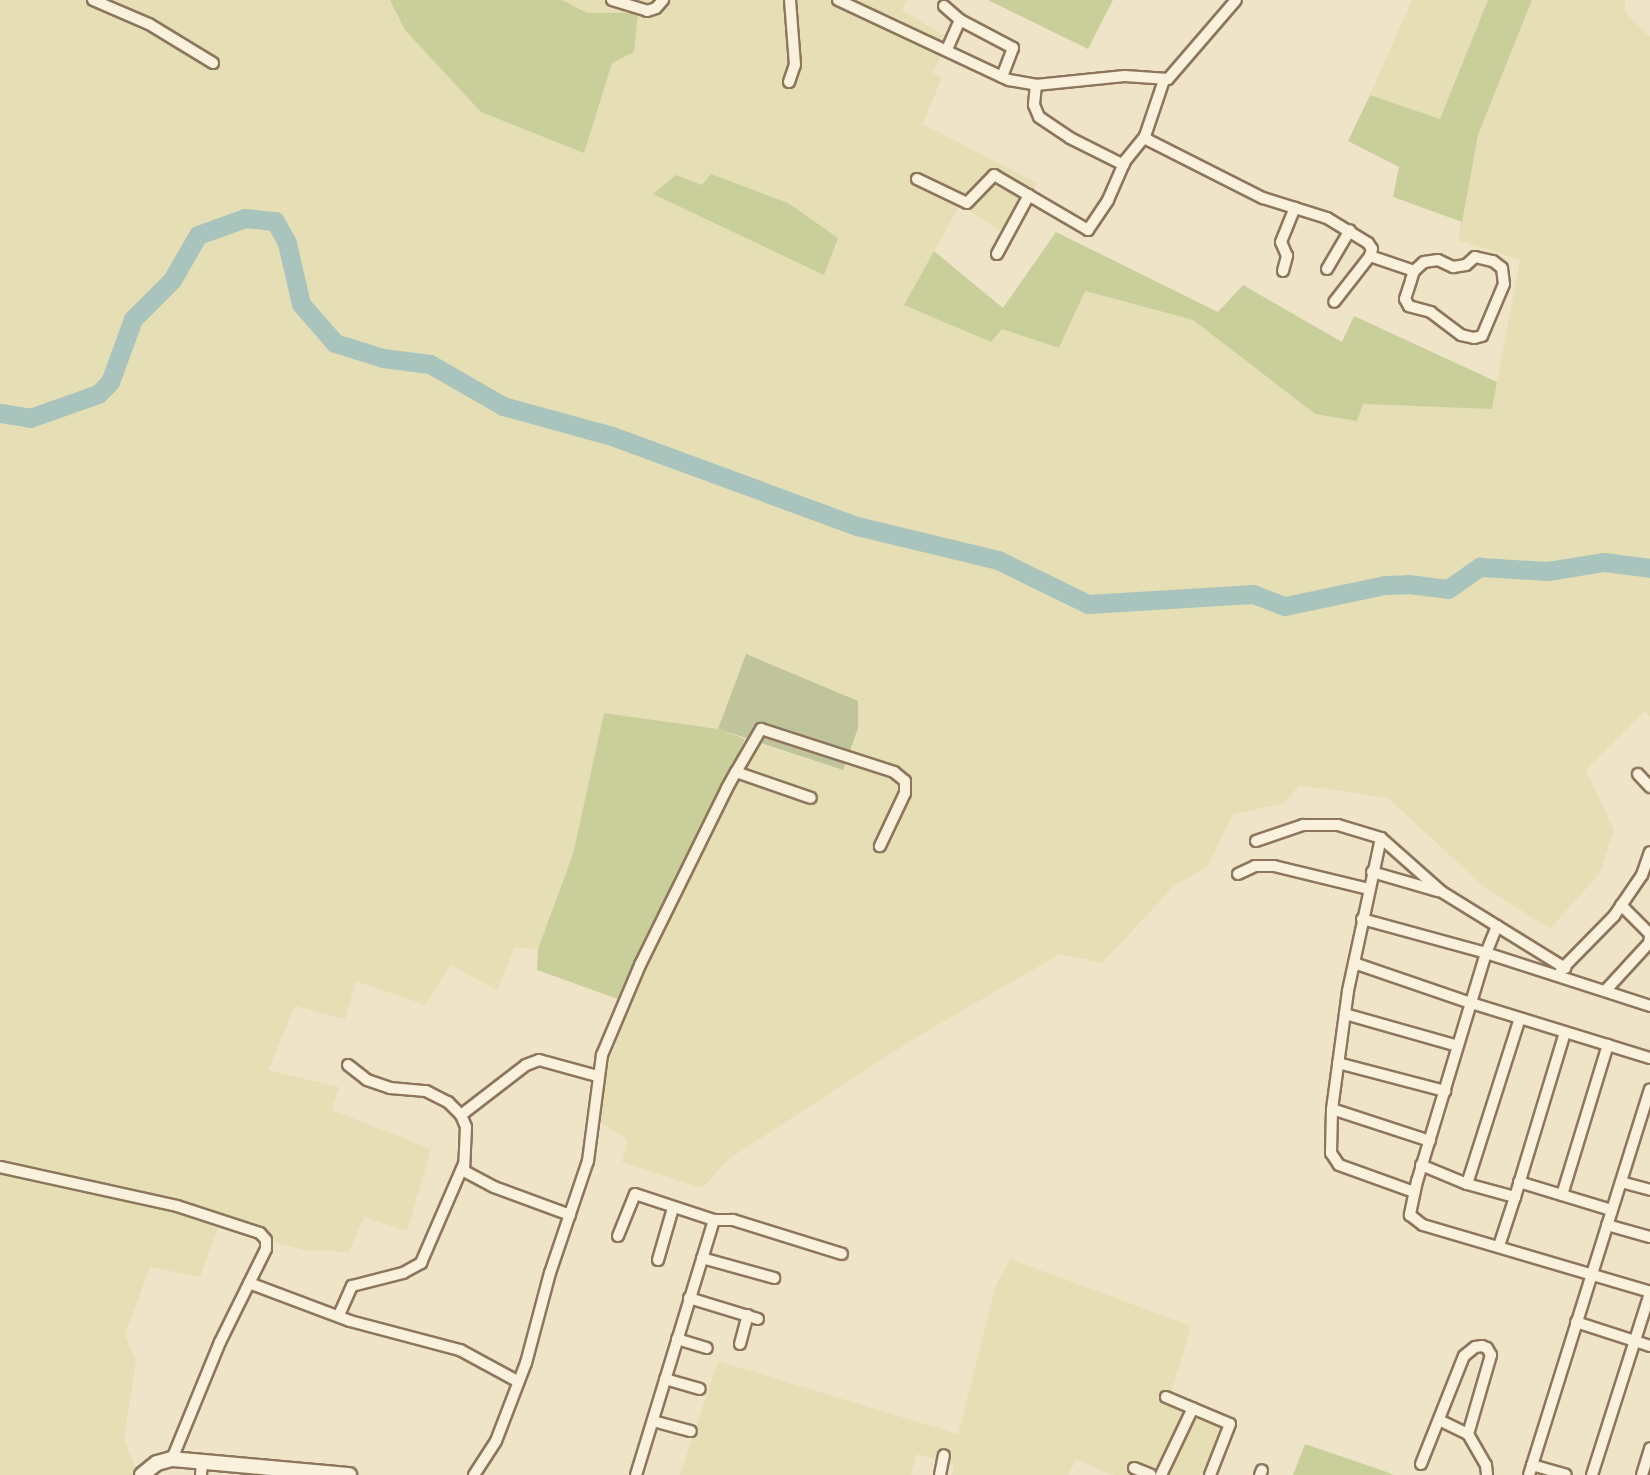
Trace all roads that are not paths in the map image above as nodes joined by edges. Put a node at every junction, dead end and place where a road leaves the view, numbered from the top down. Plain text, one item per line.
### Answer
1 (93, 0) edge
2 (612, 0) edge
3 (663, 0) edge
4 (790, 0) edge
5 (838, 0) edge
6 (1236, 0) edge
7 (944, 6) dead end
8 (960, 20) junction
9 (947, 49) junction
10 (213, 63) dead end
11 (1002, 77) junction
12 (1164, 80) junction
13 (789, 82) dead end
14 (1036, 85) junction
15 (1145, 136) junction
16 (1124, 164) junction
17 (917, 178) dead end
18 (1029, 195) junction
19 (1295, 208) junction
20 (1350, 230) junction
21 (998, 254) dead end
22 (1370, 256) junction
23 (1327, 269) dead end
24 (1283, 271) dead end
25 (1414, 271) junction
26 (1334, 302) dead end
27 (736, 772) junction
28 (1638, 774) dead end
29 (1650, 787) edge
30 (811, 797) dead end
31 (1381, 838) junction
32 (1256, 841) dead end
33 (880, 846) dead end
34 (1650, 852) edge
35 (1372, 872) junction
36 (1238, 874) dead end
37 (1368, 889) junction
38 (1442, 892) junction
39 (1621, 905) junction
40 (1362, 919) junction
41 (1497, 926) junction
42 (1650, 936) edge
43 (1486, 953) junction
44 (1354, 963) junction
45 (1565, 968) junction
46 (1555, 975) junction
47 (1606, 990) junction
48 (1471, 1003) junction
49 (1650, 1006) edge
50 (1345, 1014) junction
51 (1520, 1018) junction
52 (1565, 1032) junction
53 (1608, 1045) junction
54 (1458, 1046) junction
55 (1650, 1058) edge
56 (1338, 1063) junction
57 (348, 1065) dead end
58 (597, 1076) junction
59 (1650, 1090) edge
60 (1445, 1091) junction
61 (1332, 1109) junction
62 (461, 1115) junction
63 (1638, 1128) junction
64 (1650, 1132) edge
65 (1430, 1141) junction
66 (1421, 1165) junction
67 (463, 1166) junction
68 (0, 1167) edge
69 (1519, 1182) junction
70 (1621, 1182) junction
71 (1467, 1184) junction
72 (1650, 1190) edge
73 (1414, 1192) junction
74 (1562, 1195) junction
75 (1514, 1197) junction
76 (673, 1208) junction
77 (1611, 1210) junction
78 (570, 1215) junction
79 (714, 1220) junction
80 (1607, 1225) junction
81 (618, 1236) dead end
82 (1650, 1237) edge
83 (1499, 1246) junction
84 (842, 1254) dead end
85 (702, 1258) junction
86 (658, 1260) dead end
87 (1591, 1274) junction
88 (774, 1278) dead end
89 (249, 1283) junction
90 (1650, 1292) edge
91 (689, 1298) junction
92 (339, 1315) junction
93 (1576, 1322) junction
94 (677, 1339) junction
95 (1634, 1341) junction
96 (740, 1344) dead end
97 (1650, 1346) edge
98 (707, 1348) dead end
99 (665, 1379) junction
100 (517, 1381) junction
101 (700, 1389) dead end
102 (1166, 1397) dead end
103 (1193, 1408) junction
104 (1439, 1420) junction
105 (653, 1421) junction
106 (691, 1431) dead end
107 (1468, 1434) junction
108 (1650, 1448) edge
109 (944, 1455) dead end
110 (172, 1459) junction
111 (1422, 1464) dead end
112 (202, 1468) edge
113 (1134, 1468) dead end
114 (1530, 1470) edge
115 (142, 1475) edge
116 (349, 1475) edge
117 (474, 1475) edge
118 (636, 1475) edge
119 (940, 1475) edge
120 (1152, 1475) edge
121 (1161, 1475) edge
122 (1210, 1475) edge
123 (1487, 1475) edge
124 (1566, 1475) edge
125 (1592, 1475) edge
126 (1642, 1475) edge

1 - 10 street
2 - 3 street
4 - 13 street
5 - 9 street
6 - 12 street
7 - 8 street
8 - 9 street
8 - 11 street
9 - 11 street
11 - 14 street
12 - 14 street
12 - 15 street
14 - 16 street
15 - 16 street
15 - 19 street
16 - 18 street
17 - 18 street
18 - 21 street
19 - 20 street
19 - 24 street
20 - 22 street
20 - 23 street
22 - 25 street
22 - 26 street
25 - 25 street
27 - 30 street
27 - 33 street
27 - 58 street
28 - 29 street
31 - 32 street
31 - 35 street
31 - 38 street
34 - 39 street
35 - 37 street
35 - 38 street
36 - 37 street
37 - 40 street
38 - 41 street
39 - 42 street
39 - 45 street
40 - 43 street
40 - 44 street
41 - 43 street
41 - 45 street
42 - 47 street
43 - 46 street
43 - 48 street
44 - 48 street
44 - 50 street
45 - 46 street
46 - 47 street
47 - 49 street
48 - 51 street
48 - 54 street
50 - 54 street
50 - 56 street
51 - 52 street
51 - 71 street
52 - 53 street
52 - 69 street
53 - 55 street
53 - 74 street
54 - 60 street
56 - 60 street
56 - 61 street
57 - 62 street
58 - 62 street
58 - 78 street
59 - 63 street
60 - 65 street
61 - 65 street
61 - 73 street
62 - 67 street
63 - 64 street
63 - 70 street
65 - 66 street
66 - 71 street
66 - 73 street
67 - 78 street
67 - 92 street
68 - 89 street
69 - 74 street
69 - 75 street
70 - 72 street
70 - 77 street
71 - 75 street
73 - 83 street
74 - 77 street
75 - 83 street
76 - 79 street
76 - 81 street
76 - 86 street
77 - 80 street
78 - 100 street
79 - 84 street
79 - 85 street
80 - 82 street
80 - 87 street
83 - 87 street
85 - 88 street
85 - 91 street
87 - 90 street
87 - 93 street
89 - 92 street
89 - 110 street
90 - 95 street
91 - 94 street
91 - 96 street
92 - 100 street
93 - 95 street
93 - 114 street
94 - 98 street
94 - 99 street
95 - 97 street
95 - 125 street
99 - 101 street
99 - 105 street
100 - 117 street
102 - 103 street
103 - 121 street
103 - 122 street
104 - 107 street
104 - 107 street
104 - 111 street
105 - 106 street
105 - 118 street
107 - 123 street
108 - 126 street
109 - 119 street
110 - 112 street
110 - 115 street
112 - 116 street
113 - 120 street
114 - 124 street

